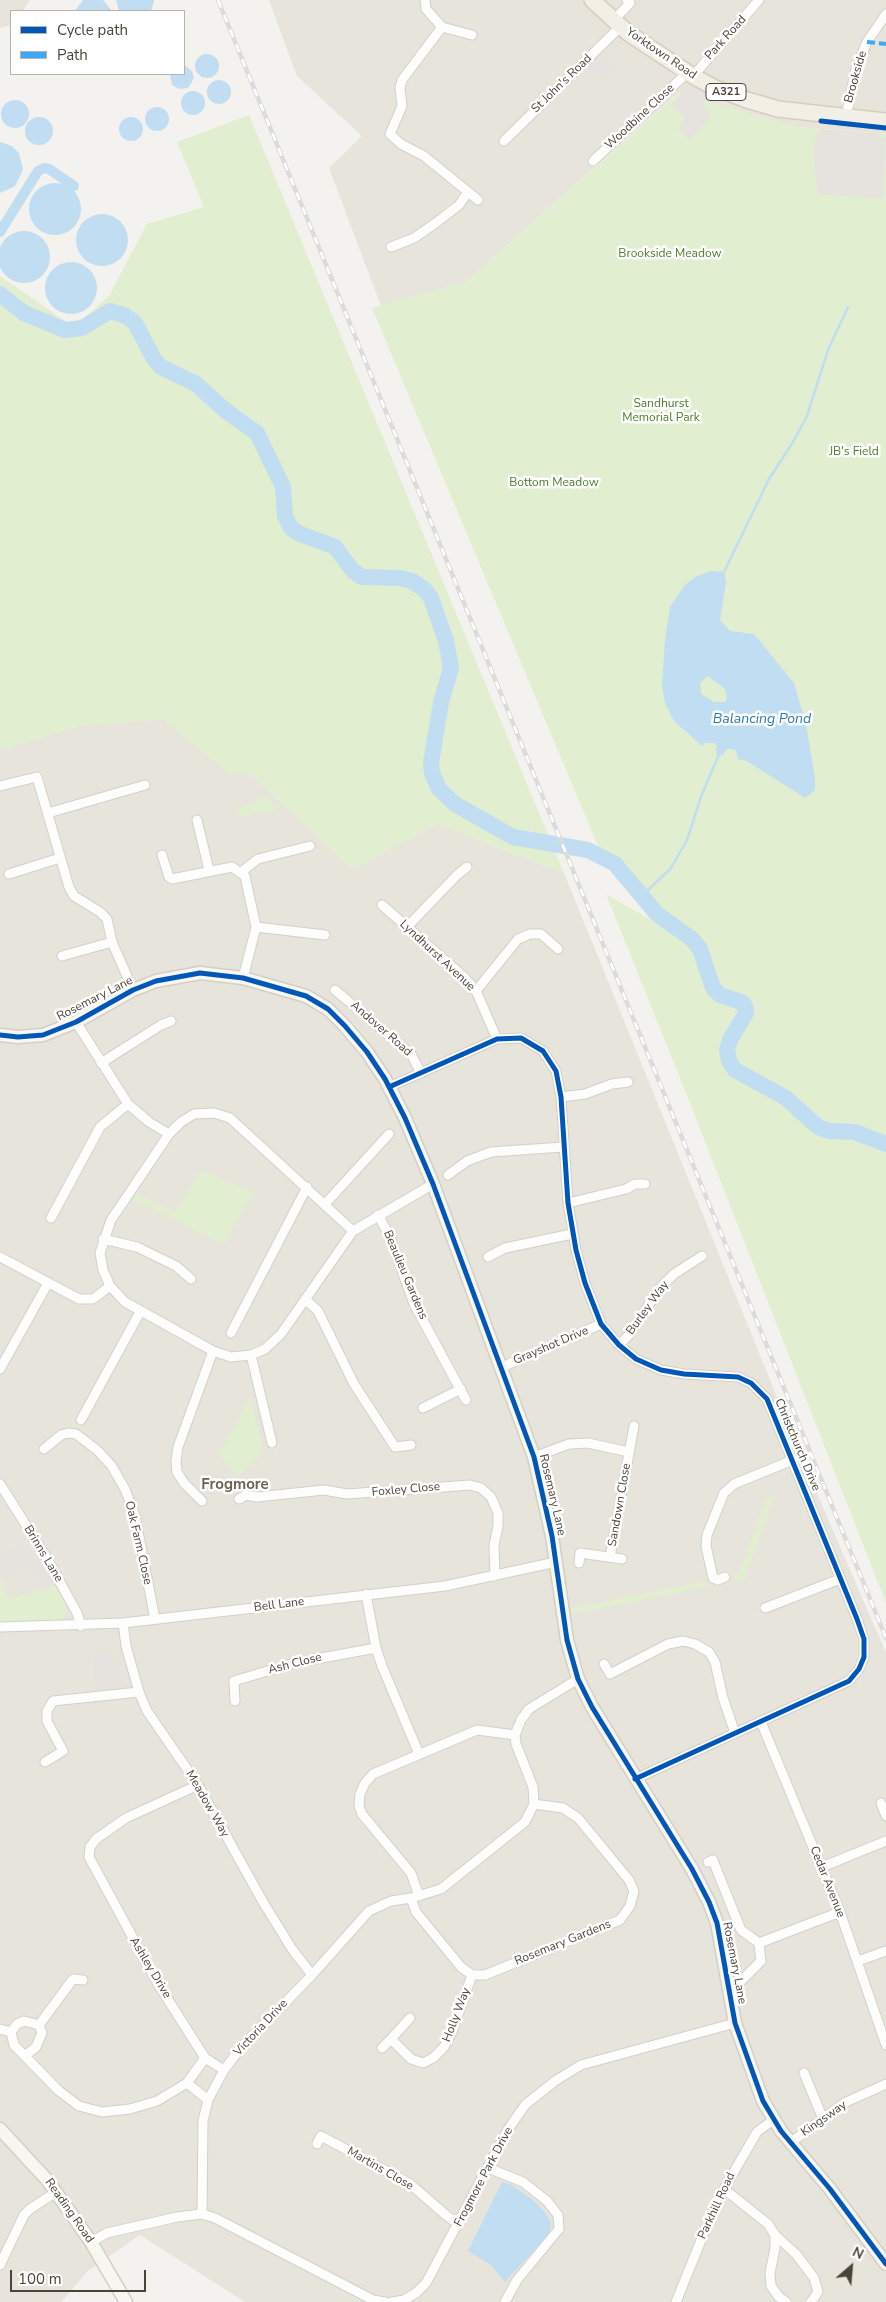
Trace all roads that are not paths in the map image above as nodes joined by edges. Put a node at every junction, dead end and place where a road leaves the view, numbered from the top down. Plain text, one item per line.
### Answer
1 (425, 0) edge
2 (592, 0) edge
3 (627, 0) edge
4 (759, 0) edge
5 (886, 14) edge
6 (617, 24) junction
7 (442, 27) junction
8 (472, 35) dead end
9 (690, 74) junction
10 (846, 117) junction
11 (886, 121) edge
12 (504, 141) dead end
13 (593, 161) dead end
14 (468, 192) junction
15 (478, 200) dead end
16 (391, 248) dead end
17 (144, 785) dead end
18 (0, 786) edge
19 (48, 813) junction
20 (197, 820) dead end
21 (310, 846) dead end
22 (162, 854) dead end
23 (60, 858) junction
24 (467, 867) dead end
25 (209, 870) junction
26 (240, 872) junction
27 (9, 874) dead end
28 (382, 905) dead end
29 (256, 927) junction
30 (407, 928) junction
31 (325, 935) dead end
32 (112, 942) junction
33 (558, 950) dead end
34 (62, 956) dead end
35 (243, 978) junction
36 (133, 990) junction
37 (335, 990) dead end
38 (476, 991) junction
39 (171, 1021) dead end
40 (76, 1022) junction
41 (0, 1036) edge
42 (497, 1039) junction
43 (101, 1063) junction
44 (421, 1073) junction
45 (628, 1082) dead end
46 (389, 1087) junction
47 (561, 1097) junction
48 (128, 1104) junction
49 (169, 1134) junction
50 (389, 1134) dead end
51 (563, 1146) junction
52 (448, 1175) dead end
53 (433, 1184) junction
54 (645, 1184) dead end
55 (307, 1187) junction
56 (568, 1203) junction
57 (326, 1204) junction
58 (378, 1215) junction
59 (51, 1218) dead end
60 (353, 1231) junction
61 (572, 1234) junction
62 (103, 1239) junction
63 (702, 1256) dead end
64 (0, 1257) edge
65 (488, 1257) dead end
66 (191, 1279) dead end
67 (48, 1283) junction
68 (110, 1286) junction
69 (305, 1299) junction
70 (140, 1312) junction
71 (601, 1324) junction
72 (231, 1333) dead end
73 (619, 1345) junction
74 (213, 1351) junction
75 (251, 1355) junction
76 (500, 1368) junction
77 (0, 1369) edge
78 (461, 1389) junction
79 (466, 1400) dead end
80 (423, 1408) dead end
81 (81, 1420) dead end
82 (634, 1426) dead end
83 (272, 1443) dead end
84 (411, 1444) dead end
85 (44, 1449) dead end
86 (629, 1452) junction
87 (534, 1457) junction
88 (794, 1460) junction
89 (0, 1484) edge
90 (239, 1499) dead end
91 (202, 1501) dead end
92 (610, 1557) junction
93 (622, 1559) dead end
94 (556, 1562) junction
95 (579, 1563) dead end
96 (495, 1576) junction
97 (725, 1578) dead end
98 (840, 1579) junction
99 (366, 1594) junction
100 (765, 1608) dead end
101 (154, 1619) junction
102 (123, 1624) junction
103 (81, 1626) junction
104 (0, 1627) edge
105 (376, 1648) junction
106 (604, 1664) dead end
107 (578, 1679) junction
108 (139, 1692) junction
109 (235, 1701) dead end
110 (761, 1722) junction
111 (735, 1733) junction
112 (515, 1735) junction
113 (420, 1754) junction
114 (45, 1762) dead end
115 (635, 1779) junction
116 (198, 1785) junction
117 (881, 1803) dead end
118 (534, 1804) junction
119 (886, 1816) edge
120 (886, 1841) edge
121 (708, 1862) dead end
122 (822, 1867) junction
123 (415, 1897) junction
124 (840, 1912) junction
125 (759, 1943) junction
126 (886, 1951) edge
127 (858, 1961) junction
128 (312, 1975) junction
129 (472, 1975) junction
130 (83, 1980) dead end
131 (740, 1982) dead end
132 (410, 2018) dead end
133 (735, 2023) junction
134 (39, 2025) junction
135 (0, 2029) edge
136 (11, 2032) junction
137 (391, 2039) junction
138 (886, 2045) edge
139 (382, 2048) dead end
140 (26, 2055) junction
141 (205, 2058) junction
142 (224, 2070) junction
143 (804, 2074) dead end
144 (187, 2083) junction
145 (886, 2084) edge
146 (208, 2100) junction
147 (823, 2119) junction
148 (773, 2120) junction
149 (0, 2129) edge
150 (321, 2136) dead end
151 (790, 2143) junction
152 (488, 2168) junction
153 (724, 2188) junction
154 (56, 2192) junction
155 (202, 2214) junction
156 (459, 2224) junction
157 (775, 2235) junction
158 (91, 2242) junction
159 (886, 2264) edge
160 (0, 2265) edge
161 (126, 2302) edge
162 (385, 2302) edge
163 (392, 2302) edge
164 (505, 2302) edge
165 (676, 2302) edge
166 (786, 2302) edge
167 (811, 2302) edge

1 - 7 street
2 - 6 main road, Yorktown Road / A321
3 - 6 street, St John's Road
4 - 9 street, Park Road
5 - 10 street, Brookside
6 - 9 main road, Yorktown Road / A321
6 - 12 street, St John's Road
7 - 8 street
7 - 14 street
9 - 10 main road, Yorktown Road / A321
9 - 13 street, Woodbine Close
10 - 11 main road, Yorktown Road / A321
14 - 15 street
14 - 16 street
17 - 19 street
18 - 19 street
19 - 23 street
20 - 25 street
21 - 26 street
22 - 25 street
23 - 27 street
23 - 32 street
24 - 30 street
25 - 26 street
26 - 29 street
28 - 30 street, Lyndhurst Avenue
29 - 31 street
29 - 35 street
30 - 38 street, Lyndhurst Avenue
32 - 34 street
32 - 36 street
33 - 38 street
35 - 36 street, Rosemary Lane
35 - 46 street, Rosemary Lane
36 - 40 street, Rosemary Lane
37 - 44 street, Andover Road
38 - 42 street, Lyndhurst Avenue
39 - 43 street
40 - 41 street, Rosemary Lane
40 - 43 street
42 - 44 street, Christchurch Drive
42 - 47 street, Christchurch Drive
43 - 48 street
44 - 46 street, Christchurch Drive
45 - 47 street
46 - 53 street, Rosemary Lane
47 - 51 street, Christchurch Drive
48 - 49 street
48 - 59 street
49 - 55 street, Beaulieu Gardens
49 - 62 street, Beaulieu Gardens
50 - 57 street
51 - 52 street
51 - 56 street, Christchurch Drive
53 - 58 street, Beaulieu Gardens
53 - 76 street, Rosemary Lane
54 - 56 street
55 - 57 street, Beaulieu Gardens
55 - 72 street
56 - 61 street, Christchurch Drive
57 - 60 street, Beaulieu Gardens
58 - 60 street, Beaulieu Gardens
58 - 78 street, Beaulieu Gardens
60 - 69 street, Beaulieu Gardens
61 - 65 street
61 - 71 street, Christchurch Drive
62 - 66 street
62 - 68 street, Beaulieu Gardens
63 - 73 street, Burley Way
64 - 67 street
67 - 68 street
67 - 77 street
68 - 70 street, Beaulieu Gardens
69 - 75 street, Beaulieu Gardens
69 - 84 street
70 - 74 street, Beaulieu Gardens
70 - 81 street
71 - 73 street, Christchurch Drive
71 - 76 street, Grayshot Drive
73 - 88 street, Christchurch Drive
74 - 75 street, Beaulieu Gardens
74 - 91 street
75 - 83 street
76 - 87 street, Rosemary Lane
78 - 79 street, Beaulieu Gardens
78 - 80 street
82 - 86 street, Sandown Close
85 - 101 street, Oak Farm Close
86 - 87 street, Sandown Close
86 - 92 street, Sandown Close
87 - 94 street, Rosemary Lane
88 - 97 street
88 - 98 street, Christchurch Drive
89 - 103 street, Brinns Lane
90 - 96 street, Foxley Close
92 - 93 street, Sandown Close
92 - 95 street, Sandown Close
94 - 96 street, Bell Lane
94 - 107 street, Rosemary Lane
96 - 99 street, Bell Lane
98 - 100 street
98 - 110 street, Christchurch Drive
99 - 101 street, Bell Lane
99 - 105 street
101 - 102 street, Bell Lane
102 - 103 street, Bell Lane
102 - 108 street, Meadow Way
103 - 104 street, Bell Lane
105 - 109 street, Ash Close
105 - 113 street
106 - 111 street
107 - 112 street
107 - 115 street, Rosemary Lane
108 - 114 street
108 - 116 street, Meadow Way
110 - 111 street, Christchurch Drive
110 - 122 street, Cedar Avenue
111 - 115 street, Christchurch Drive
112 - 113 street
112 - 118 street
113 - 123 street
115 - 133 street, Rosemary Lane
116 - 128 street, Meadow Way
116 - 141 street, Ashley Drive
117 - 119 street
118 - 123 street
118 - 129 street, Rosemary Gardens
120 - 122 street
121 - 125 street
122 - 124 street, Cedar Avenue
123 - 128 street, Victoria Drive
123 - 129 street
124 - 125 street
124 - 127 street, Cedar Avenue
125 - 131 street
126 - 127 street
127 - 138 street, Cedar Avenue
128 - 142 street, Victoria Drive
129 - 137 street, Holly Way
130 - 134 street
132 - 137 street
133 - 148 street, Rosemary Lane
133 - 152 street, Frogmore Park Drive
134 - 136 street
134 - 140 street
135 - 136 street
136 - 140 street
137 - 139 street
140 - 144 street
141 - 142 street, Ashley Drive
141 - 144 street
142 - 146 street, Victoria Drive
143 - 147 street
144 - 146 street
145 - 147 street, Kingsway
146 - 155 street, Victoria Drive
147 - 151 street, Kingsway
148 - 151 street, Rosemary Lane
148 - 153 street, Parkhill Road
149 - 154 street, Reading Road
150 - 156 street, Martins Close
151 - 159 street, Rosemary Lane
152 - 156 street, Frogmore Park Drive
152 - 164 street
153 - 157 street
153 - 165 street, Parkhill Road
154 - 158 street, Reading Road
154 - 160 street
155 - 158 street
155 - 162 street
156 - 163 street, Frogmore Park Drive
157 - 166 street
157 - 167 street
158 - 161 street, Reading Road

